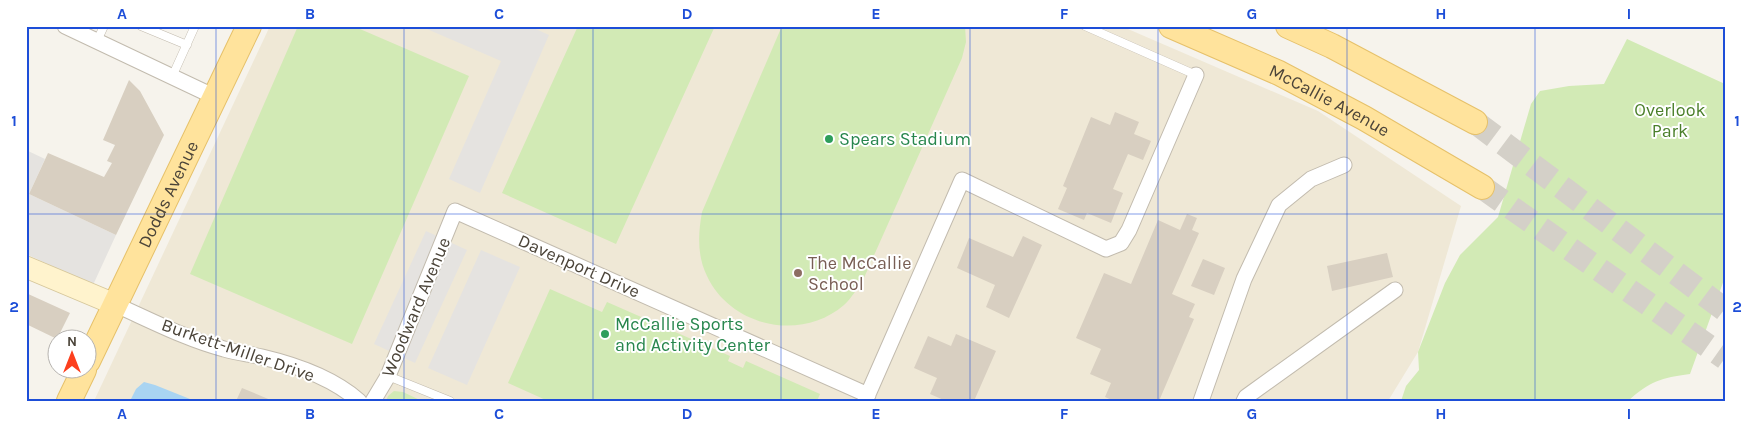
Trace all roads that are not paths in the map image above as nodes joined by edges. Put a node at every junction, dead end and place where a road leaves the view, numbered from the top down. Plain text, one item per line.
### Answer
1 (64, 26) edge
2 (104, 26) edge
3 (141, 26) edge
4 (195, 26) edge
5 (249, 26) edge
6 (1085, 26) edge
7 (1171, 26) edge
8 (1288, 26) edge
9 (1207, 34) edge
10 (97, 41) junction
11 (187, 45) junction
12 (1196, 75) joint
13 (172, 77) junction
14 (215, 97) junction
15 (1475, 122) tunnel mouth
16 (1344, 165) dead end
17 (1482, 187) tunnel mouth
18 (455, 211) joint
19 (26, 266) edge
20 (1395, 290) dead end
21 (114, 304) junction
22 (98, 340) edge
23 (388, 376) junction
24 (79, 380) edge
25 (866, 398) edge
26 (69, 401) edge
27 (359, 401) edge
28 (373, 401) edge
29 (450, 401) edge
30 (1201, 401) edge
31 (1244, 401) edge

1 - 10 street
2 - 10 lane
3 - 11 lane
4 - 11 lane
5 - 14 main road, Dodds Avenue
6 - 12 lane
7 - 9 main road, McCallie Avenue
8 - 15 main road
9 - 17 main road, McCallie Avenue
10 - 13 street
11 - 13 lane
12 - 25 street
13 - 14 street
14 - 21 main road, Dodds Avenue
16 - 30 street
18 - 23 street, Woodward Avenue
18 - 25 street, Davenport Drive
19 - 21 main road
20 - 31 street
21 - 22 main road, Dodds Avenue
21 - 27 street, Burkett-Miller Drive
23 - 28 street, Woodward Avenue
23 - 29 lane
24 - 26 main road

